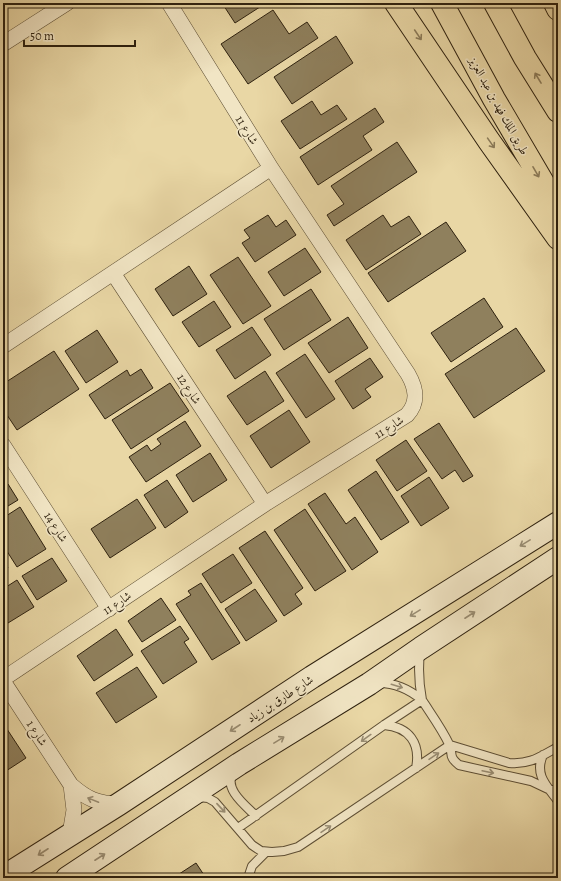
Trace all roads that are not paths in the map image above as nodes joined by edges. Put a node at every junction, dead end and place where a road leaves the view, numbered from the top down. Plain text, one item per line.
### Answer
1 (67, 3) edge
2 (169, 3) edge
3 (396, 3) edge
4 (442, 3) edge
5 (495, 3) edge
6 (555, 3) edge
7 (558, 9) edge
8 (3, 44) edge
9 (558, 112) edge
10 (271, 168) junction
11 (558, 208) edge
12 (558, 238) edge
13 (113, 273) junction
14 (3, 346) edge
15 (3, 445) edge
16 (265, 504) junction
17 (558, 523) edge
18 (558, 558) edge
19 (109, 609) junction
20 (421, 648) junction
21 (312, 677) junction
22 (3, 680) edge
23 (369, 684) junction
24 (422, 700) junction
25 (336, 705) junction
26 (384, 725) junction
27 (450, 745) junction
28 (558, 747) edge
29 (543, 755) junction
30 (239, 764) junction
31 (416, 768) junction
32 (71, 786) junction
33 (554, 790) edge
34 (186, 800) junction
35 (558, 801) edge
36 (119, 804) junction
37 (256, 816) junction
38 (238, 828) junction
39 (70, 834) junction
40 (266, 852) junction
41 (3, 877) edge
42 (67, 878) edge
43 (248, 878) edge

1 - 8 street
2 - 10 street, شارع 11
3 -> 12 highway
4 -> 11 highway, طريق الملك فهد بن عبد العزيز
9 -> 5 highway
6 - 7 highway
10 - 13 street
10 - 16 street, شارع 11
13 - 14 street
13 - 16 street, شارع 12
15 - 19 street, شارع 14
16 - 19 street, شارع 11
17 -> 21 main road, شارع طارق بن زياد
20 -> 18 main road
19 - 22 street, شارع 11
20 - 23 main road
20 - 24 lane
21 - 25 main road
21 -> 36 main road, شارع طارق بن زياد
22 - 32 street, شارع 1
23 -> 24 lane
23 - 25 main road
24 - 26 lane
24 - 27 lane
30 -> 25 main road
26 - 31 lane
26 -> 37 lane
27 - 29 lane
31 -> 27 lane
27 -> 33 lane
28 - 29 lane
29 - 33 lane
30 - 34 main road
30 - 37 lane
40 -> 31 lane
36 -> 32 street, شارع 1
32 - 39 street, شارع 1
33 - 35 lane
34 -> 38 lane
42 -> 34 main road
36 - 39 main road, شارع طارق بن زياد
37 - 38 lane
38 - 40 lane
39 -> 41 main road, شارع طارق بن زياد
40 - 43 lane

